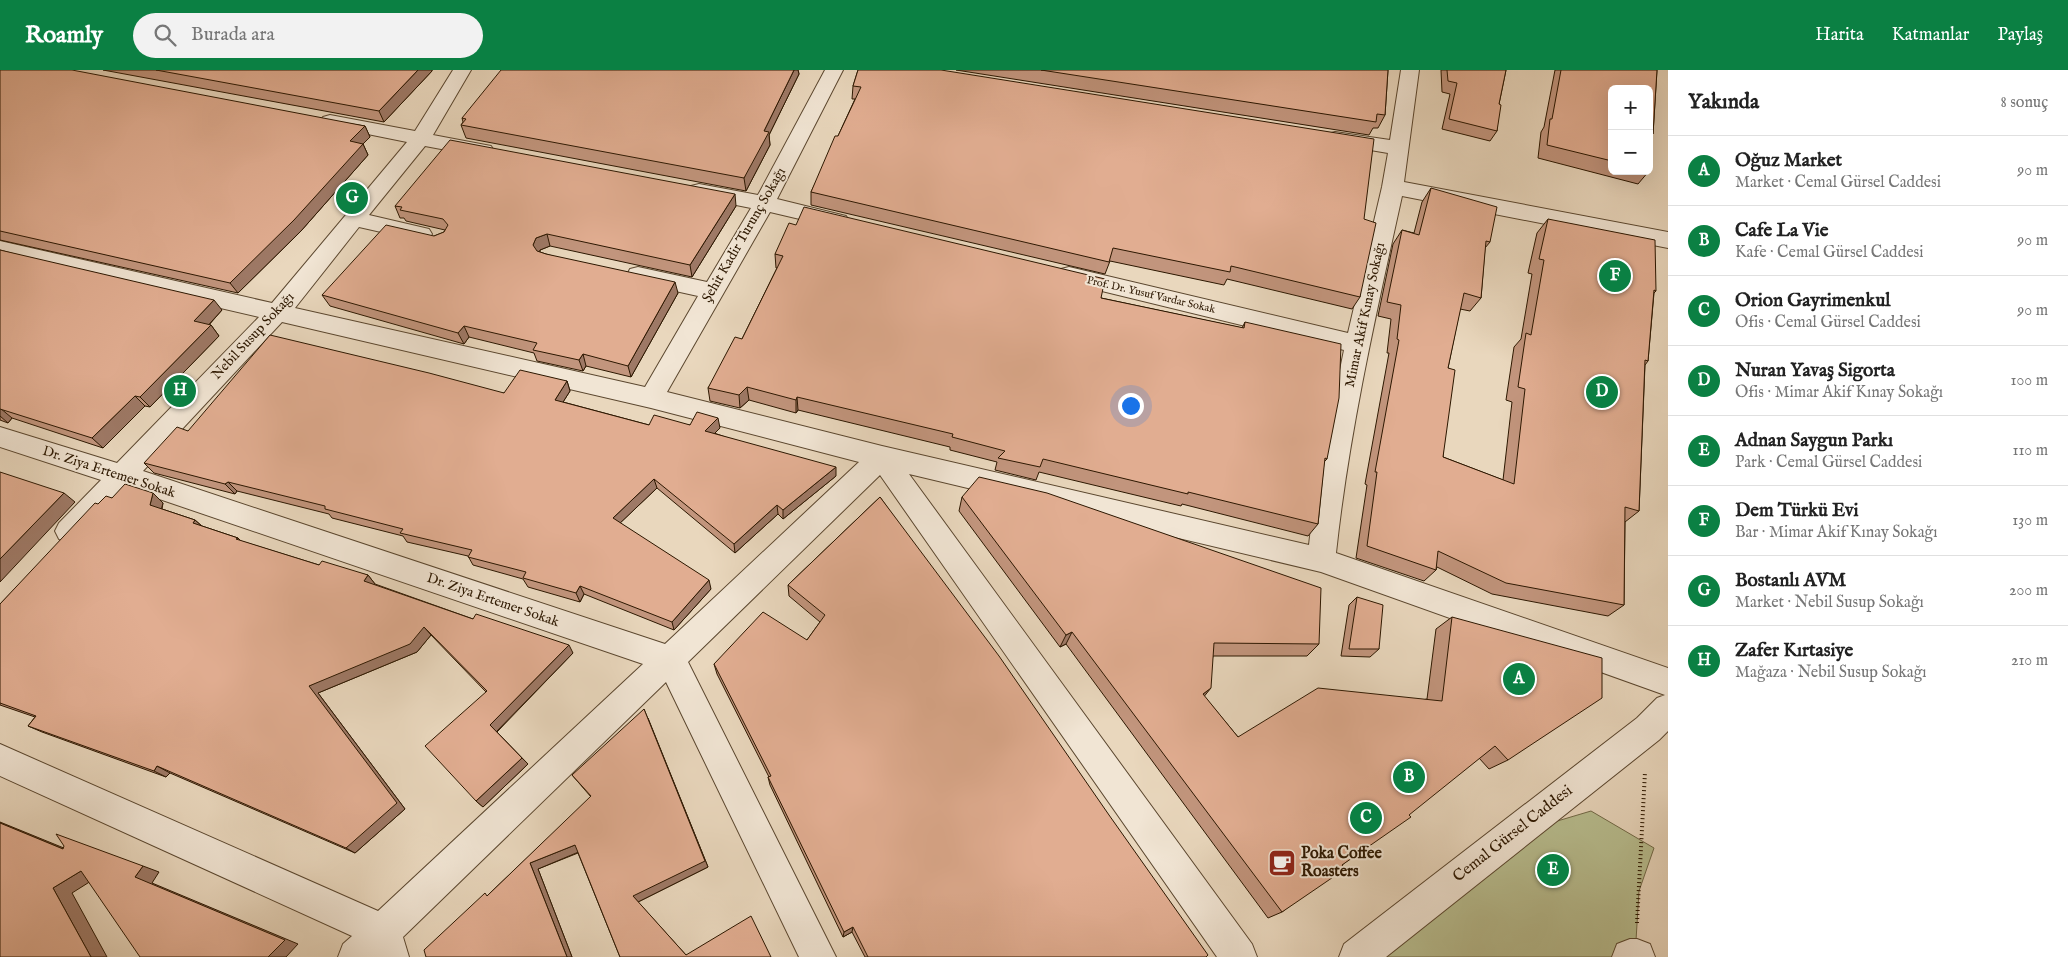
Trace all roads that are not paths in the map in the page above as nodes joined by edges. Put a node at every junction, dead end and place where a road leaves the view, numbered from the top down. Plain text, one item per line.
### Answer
1 (462, 70) edge
2 (834, 70) edge
3 (1410, 70) edge
4 (314, 118) edge
5 (1320, 135) edge
6 (420, 139) junction
7 (1398, 148) junction
8 (508, 155) edge
9 (675, 186) edge
10 (1393, 187) junction
11 (764, 203) junction
12 (354, 219) junction
13 (859, 226) edge
14 (440, 238) edge
15 (1668, 240) edge
16 (0, 249) edge
17 (617, 270) edge
18 (1051, 271) edge
19 (712, 291) junction
20 (278, 312) junction
21 (1357, 344) junction
22 (650, 398) junction
23 (0, 438) edge
24 (882, 457) junction
25 (121, 475) junction
26 (54, 547) edge
27 (1322, 560) junction
28 (671, 660) junction
29 (1668, 682) edge
30 (1658, 719) edge
31 (0, 760) edge
32 (387, 944) edge
33 (356, 957) edge
34 (818, 957) edge
35 (1239, 957) edge
36 (1357, 957) edge

1 - 6 street, Nebil Susup Sokağı
2 - 11 street, Şehit Kadir Turunç Sokağı
3 - 7 street, Mimar Akif Kınay Sokağı
4 - 6 street
5 - 7 street
6 - 8 street
6 - 12 street, Nebil Susup Sokağı
7 - 10 street, Mimar Akif Kınay Sokağı
9 - 11 street
10 - 15 street
10 - 21 street, Mimar Akif Kınay Sokağı
11 - 13 street
11 - 19 street, Şehit Kadir Turunç Sokağı
12 - 14 street
12 - 20 street, Nebil Susup Sokağı
16 - 20 street
17 - 19 street
18 - 21 street, Prof. Dr. Yusuf Vardar Sokak
19 - 22 street, Şehit Kadir Turunç Sokağı
20 - 22 street
20 - 25 street, Nebil Susup Sokağı
21 - 27 street, Mimar Akif Kınay Sokağı
22 - 24 street
23 - 25 street, Dr. Ziya Ertemer Sokak
24 - 27 street
24 - 28 street
24 - 35 street
25 - 26 street, Nebil Susup Sokağı
25 - 28 street, Dr. Ziya Ertemer Sokak
27 - 29 street
28 - 32 street
28 - 34 street
30 - 36 street, Cemal Gürsel Caddesi
31 - 32 street
32 - 33 street

